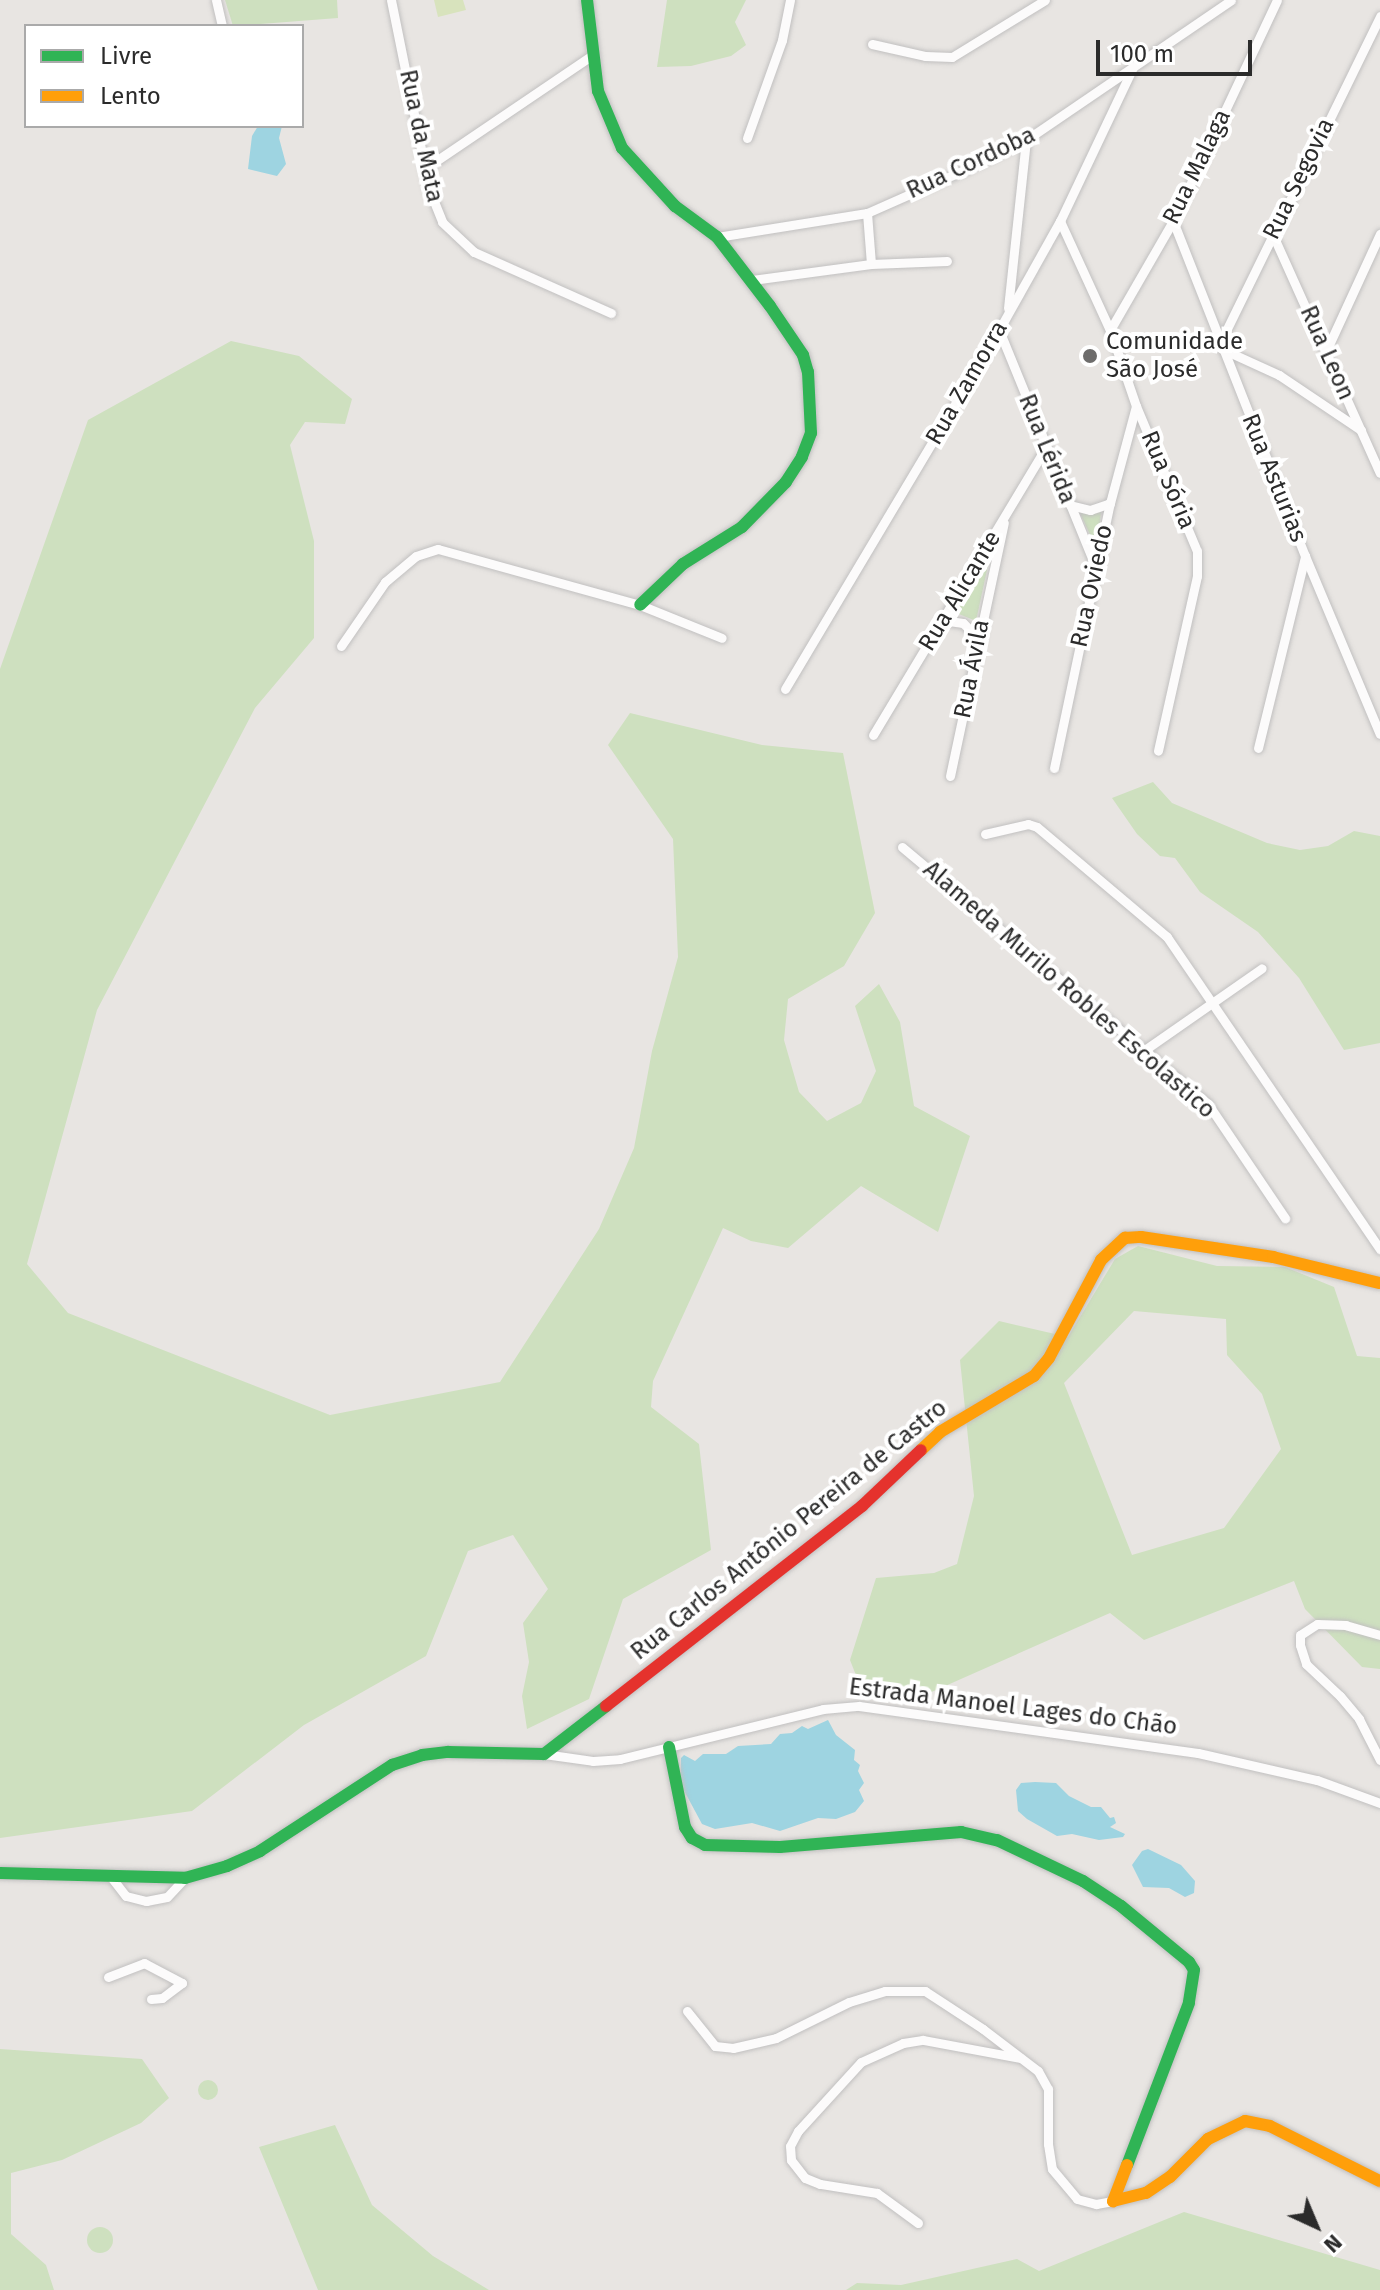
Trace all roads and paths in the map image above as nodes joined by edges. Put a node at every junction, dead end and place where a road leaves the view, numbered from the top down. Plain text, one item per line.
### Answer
1 (216, 0) edge
2 (391, 0) edge
3 (587, 0) edge
4 (790, 0) edge
5 (1045, 0) edge
6 (1231, 0) edge
7 (1277, 0) edge
8 (1380, 16) edge
9 (222, 24) edge
10 (1380, 43) edge
11 (872, 44) dead end
12 (1365, 46) junction
13 (591, 56) junction
14 (1133, 67) junction
15 (747, 138) dead end
16 (1026, 140) junction
17 (427, 167) junction
18 (867, 213) junction
19 (1060, 221) junction
20 (1173, 221) junction
21 (1272, 233) junction
22 (1380, 234) edge
23 (717, 237) junction
24 (947, 261) dead end
25 (871, 264) junction
26 (752, 280) junction
27 (611, 313) dead end
28 (1008, 314) junction
29 (999, 330) junction
30 (1110, 330) junction
31 (1221, 346) junction
32 (1327, 349) junction
33 (1136, 406) junction
34 (1361, 430) junction
35 (1046, 447) junction
36 (1380, 473) edge
37 (1110, 503) junction
38 (1070, 505) junction
39 (1005, 516) junction
40 (1305, 556) junction
41 (1096, 568) junction
42 (640, 605) junction
43 (942, 620) junction
44 (977, 637) junction
45 (722, 638) dead end
46 (341, 646) dead end
47 (785, 689) dead end
48 (1380, 734) edge
49 (873, 735) dead end
50 (1258, 748) dead end
51 (1158, 751) dead end
52 (1054, 768) dead end
53 (950, 776) dead end
54 (985, 834) dead end
55 (902, 847) dead end
56 (1262, 968) dead end
57 (1213, 1005) junction
58 (1146, 1049) junction
59 (1285, 1218) dead end
60 (1380, 1249) edge
61 (1380, 1283) edge
62 (1380, 1635) edge
63 (669, 1747) junction
64 (544, 1754) junction
65 (1380, 1760) edge
66 (1380, 1803) edge
67 (0, 1873) edge
68 (111, 1877) junction
69 (185, 1878) junction
70 (108, 1977) dead end
71 (151, 1999) dead end
72 (687, 2011) dead end
73 (1024, 2059) junction
74 (1380, 2181) edge
75 (1113, 2201) junction
76 (918, 2223) dead end

1 - 9 street
2 - 17 street, Rua da Mata
3 - 13 street
4 - 15 street
5 - 11 street
6 - 14 street, Rua Cordoba
7 - 20 street, Rua Malaga
8 - 12 street, Rua Segovia
10 - 12 street
12 - 21 street, Rua Segovia
13 - 17 street
13 - 23 street
14 - 16 street, Rua Cordoba
14 - 19 street, Rua Zamorra
16 - 18 street, Rua Cordoba
16 - 28 street
17 - 27 street, Rua da Mata
18 - 23 street, Rua Cordoba
18 - 25 street
19 - 28 street, Rua Zamorra
19 - 30 street, Rua Sória
20 - 30 street, Rua Malaga
20 - 31 street, Rua Asturias
21 - 31 street, Rua Segovia
21 - 32 street, Rua Leon
22 - 32 street
23 - 26 street
24 - 25 street
25 - 26 street
26 - 42 street
28 - 29 street, Rua Zamorra
29 - 35 street, Rua Lérida
29 - 47 street, Rua Zamorra
30 - 33 street, Rua Sória
31 - 34 street
31 - 40 street, Rua Asturias
32 - 34 street, Rua Leon
33 - 37 street, Rua Oviedo
33 - 51 street, Rua Sória
34 - 36 street, Rua Leon
35 - 38 street, Rua Lérida
35 - 39 street, Rua Alicante
37 - 38 street
37 - 41 street, Rua Oviedo
38 - 41 street, Rua Lérida
39 - 43 street, Rua Alicante
39 - 44 street, Rua Ávila
40 - 48 street, Rua Asturias
40 - 50 street
41 - 52 street, Rua Oviedo
42 - 45 street
42 - 46 street
43 - 44 street
43 - 49 street, Rua Alicante
44 - 53 street, Rua Ávila
54 - 57 street
55 - 58 street, Alameda Murilo Robles Escolastico
56 - 57 street
57 - 58 street
57 - 60 street
58 - 59 street, Alameda Murilo Robles Escolastico
61 - 64 street, Rua Carlos Antônio Pereira de Castro
62 - 65 street
63 - 64 street, Estrada Manoel Lages do Chão
63 - 66 street, Estrada Manoel Lages do Chão
63 - 75 street
64 - 69 street, Estrada Manoel Lages do Chão
67 - 68 street, Estrada Manoel Lages do Chão
68 - 69 street, Estrada Manoel Lages do Chão
68 - 69 street
70 - 71 street
72 - 73 street
73 - 75 street
73 - 76 street
74 - 75 street

